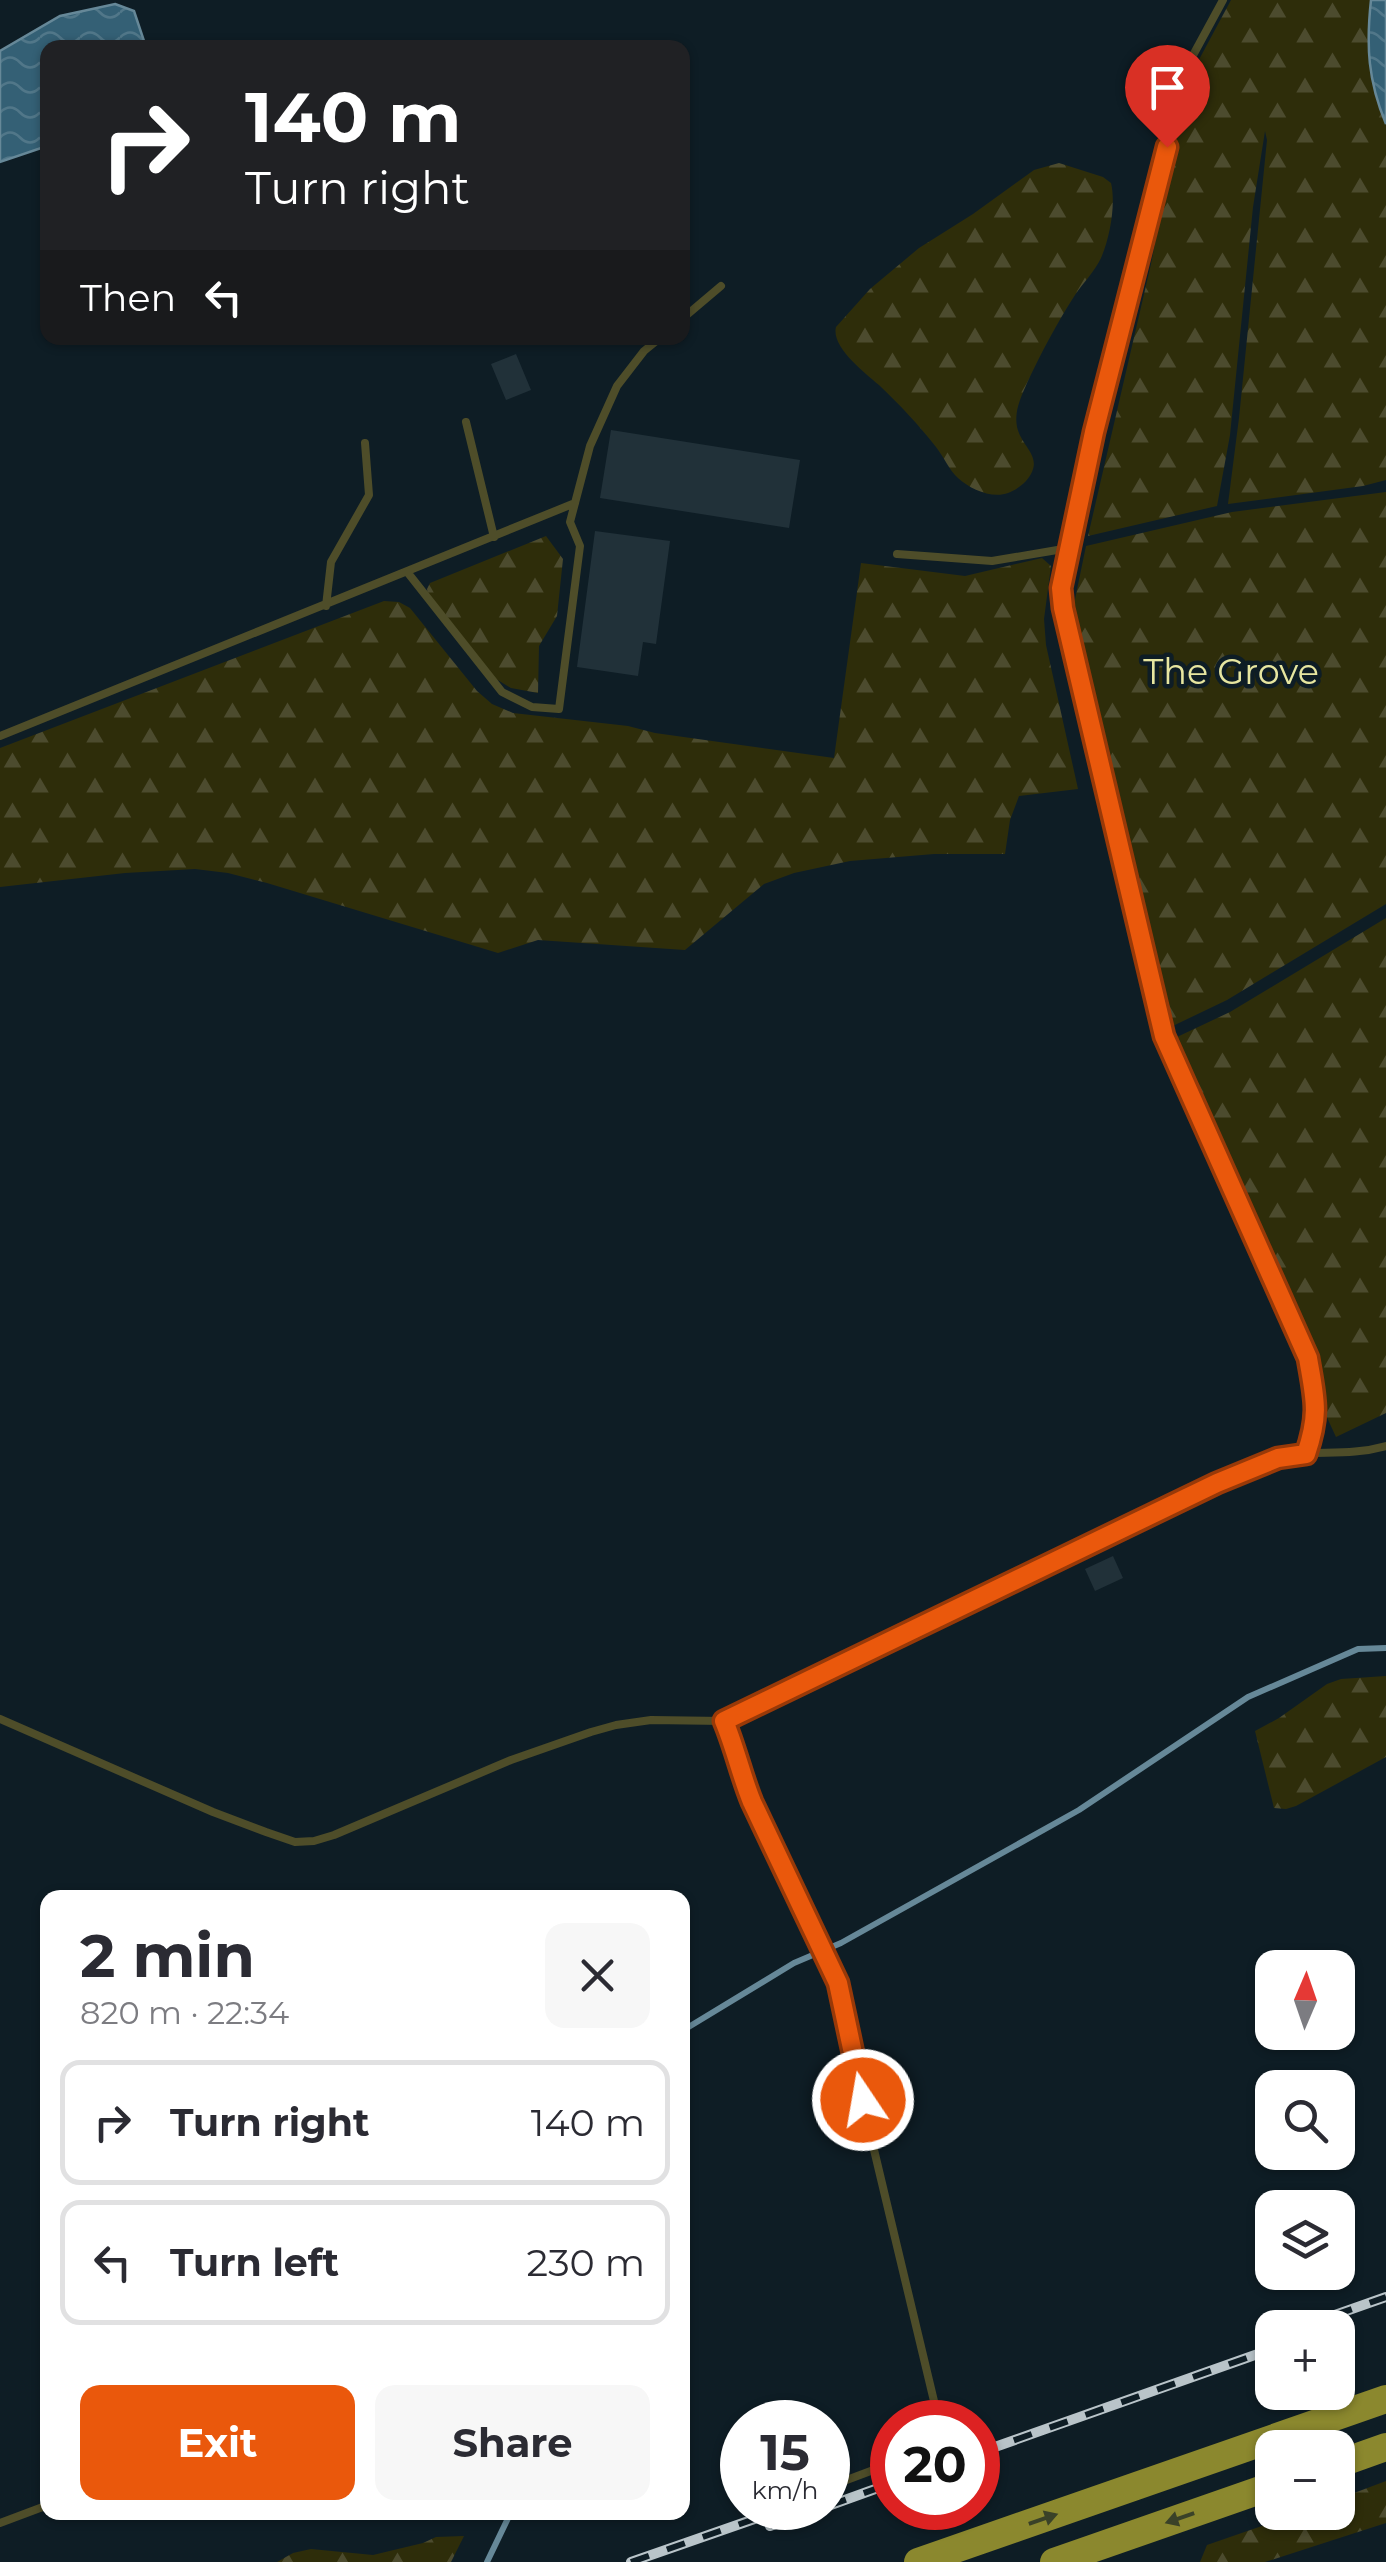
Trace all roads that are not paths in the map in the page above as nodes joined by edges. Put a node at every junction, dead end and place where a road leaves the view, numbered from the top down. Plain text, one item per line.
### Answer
1 (1223, 0) edge
2 (722, 286) dead end
3 (690, 312) edge
4 (651, 345) edge
5 (466, 422) dead end
6 (365, 444) dead end
7 (575, 503) junction
8 (494, 537) junction
9 (1068, 548) junction
10 (898, 554) dead end
11 (408, 573) junction
12 (326, 606) junction
13 (0, 736) edge
14 (1386, 1446) edge
15 (1306, 1454) junction
16 (0, 1720) edge
17 (724, 1721) junction
18 (1386, 2399) edge
19 (934, 2400) edge
20 (1386, 2447) edge
21 (1355, 2458) edge
22 (1255, 2492) edge
23 (40, 2508) edge
24 (0, 2523) edge
25 (918, 2562) edge
26 (1054, 2562) edge

1 - 9 lane
2 - 3 lane
4 - 7 lane
5 - 8 lane
6 - 12 lane
7 - 8 lane
7 - 11 lane
8 - 11 lane
9 - 10 lane
9 - 15 lane
11 - 12 lane
12 - 13 lane
14 - 15 lane
15 - 17 lane
16 - 17 lane
17 - 19 lane
25 -> 18 highway
20 - 21 highway
22 -> 26 highway
23 - 24 lane

